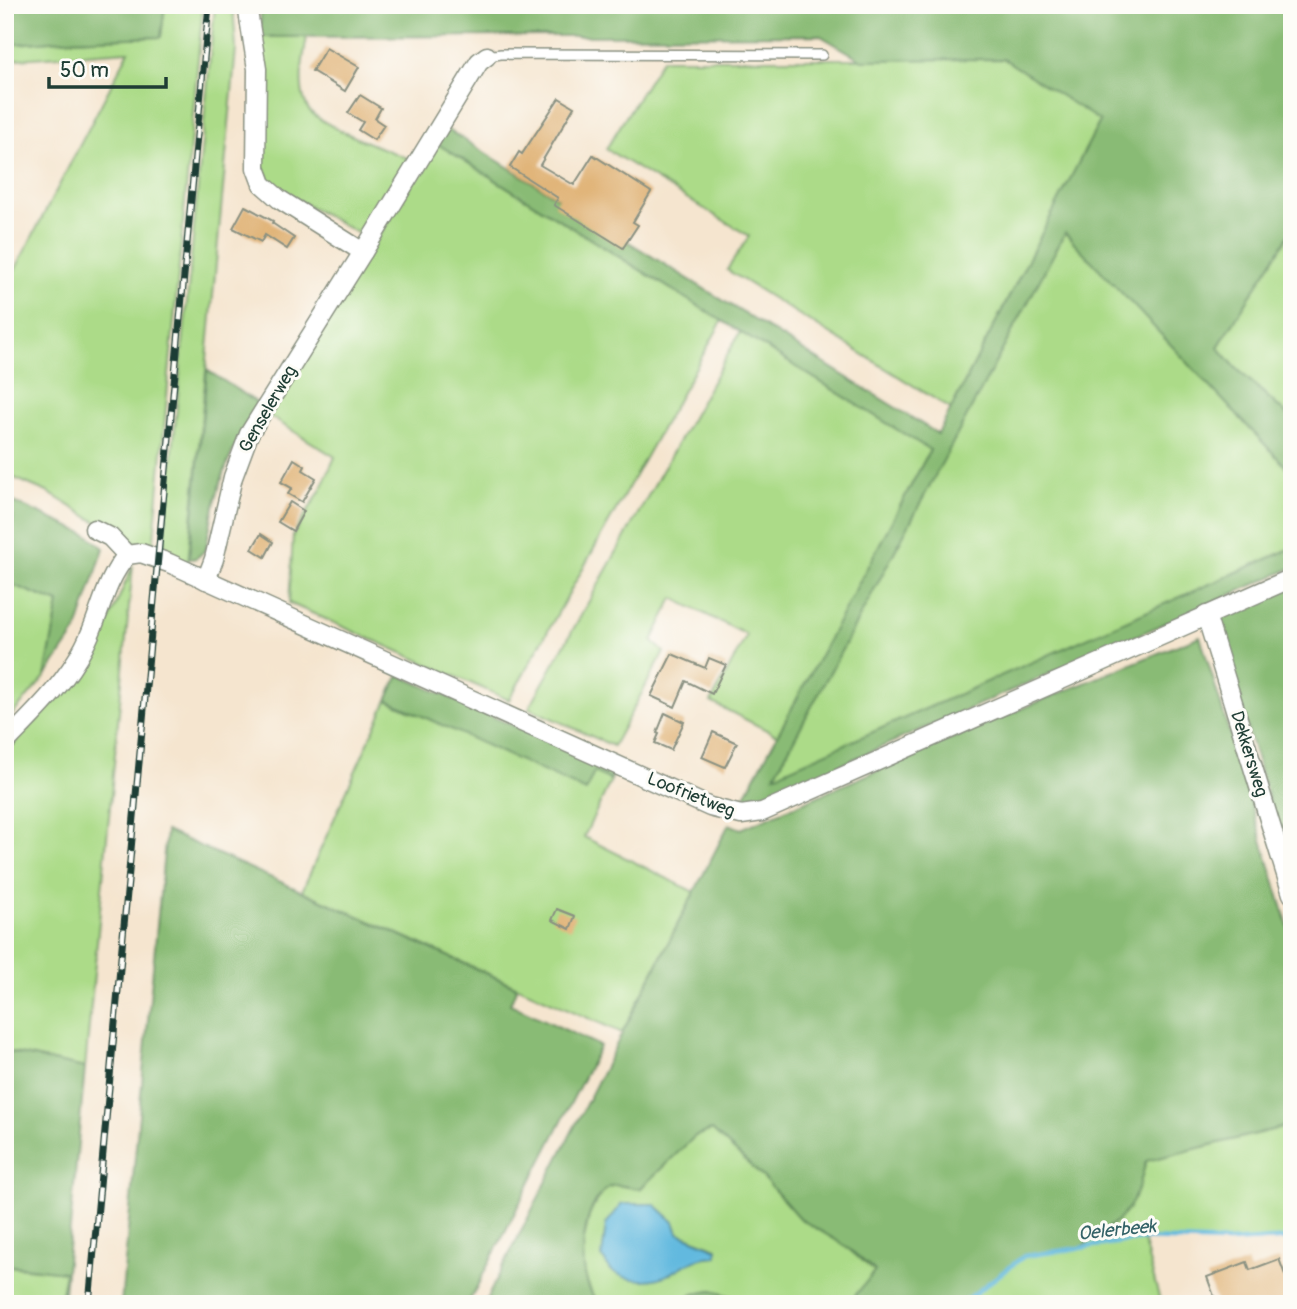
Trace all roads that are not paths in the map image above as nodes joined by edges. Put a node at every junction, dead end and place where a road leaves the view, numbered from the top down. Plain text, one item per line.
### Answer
1 (247, 5) edge
2 (822, 55) dead end
3 (487, 56) joint
4 (363, 252) junction
5 (93, 529) dead end
6 (127, 555) junction
7 (1292, 578) edge
8 (206, 580) junction
9 (1206, 615) junction
10 (5, 743) edge
11 (1292, 894) edge

1 - 4 street
2 - 3 lane
3 - 4 street, Genselerweg
4 - 8 street, Genselerweg
5 - 6 street
6 - 8 street, Loofrietweg
6 - 10 street
7 - 9 street, Loofrietweg
8 - 9 street, Loofrietweg
9 - 11 street, Dekkersweg

